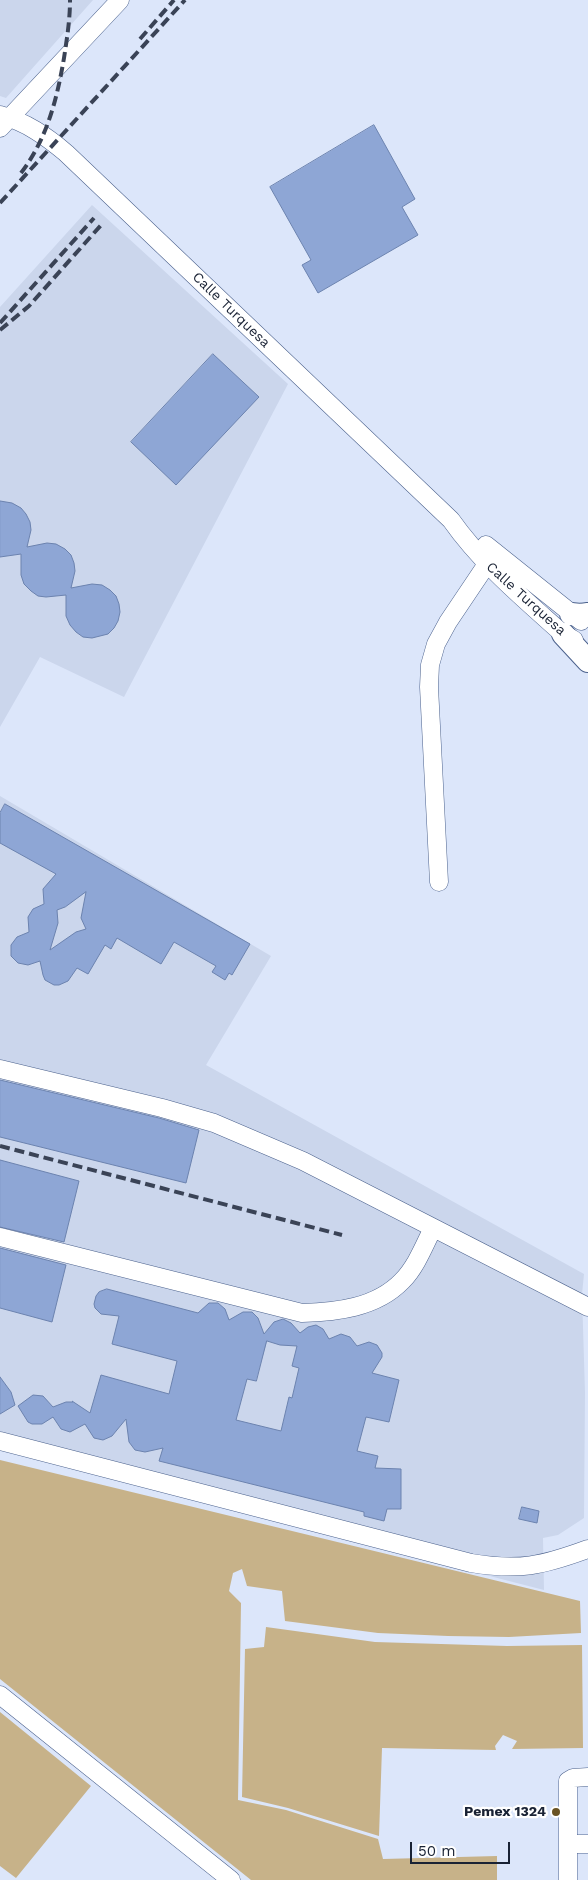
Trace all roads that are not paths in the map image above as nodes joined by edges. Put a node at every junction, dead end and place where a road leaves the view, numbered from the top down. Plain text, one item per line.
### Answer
1 (120, 0) edge
2 (3, 120) edge
3 (491, 558) junction
4 (582, 617) edge
5 (563, 634) junction
6 (588, 647) edge
7 (588, 661) edge
8 (439, 882) dead end
9 (0, 1069) edge
10 (433, 1228) junction
11 (0, 1237) edge
12 (588, 1307) edge
13 (0, 1441) edge
14 (588, 1549) edge
15 (0, 1695) edge
16 (588, 1777) edge
17 (568, 1844) junction
18 (588, 1844) edge
19 (231, 1880) edge
20 (568, 1880) edge

1 - 2 street
2 - 3 street, Calle Turquesa
3 - 4 street, Calle Turquesa
3 - 5 street, Calle Turquesa
3 - 8 street
5 - 6 street, Calle Turquesa
5 - 7 main road
9 - 10 street
10 - 11 street
10 - 12 street
13 - 14 street
15 - 19 street
16 - 17 street
17 - 18 street
17 - 20 street

